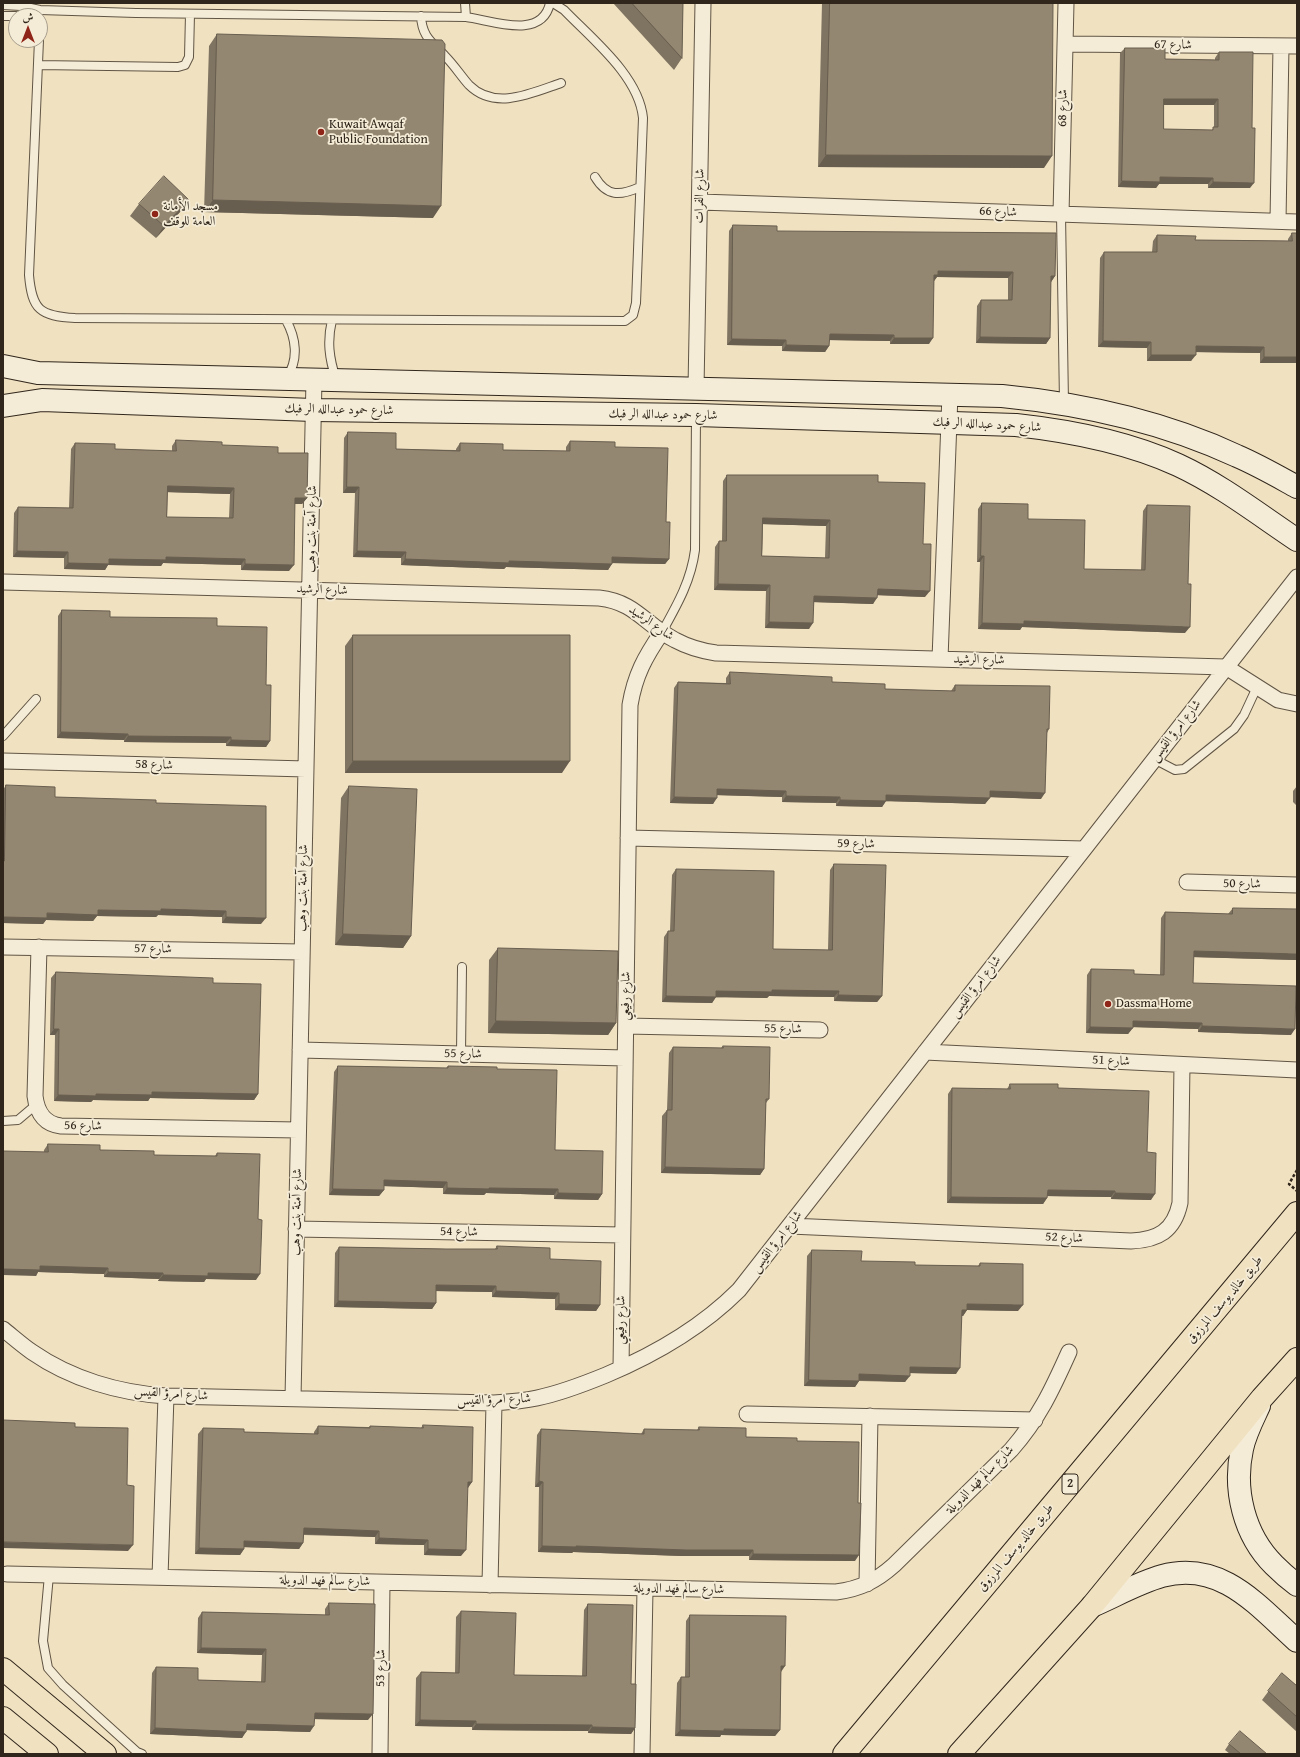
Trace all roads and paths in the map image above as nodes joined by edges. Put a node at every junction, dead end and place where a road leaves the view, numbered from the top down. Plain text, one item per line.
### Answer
1 (465, 3) edge
2 (552, 3) edge
3 (703, 3) edge
4 (1066, 3) edge
5 (3, 5) edge
6 (26, 8) edge
7 (48, 13) edge
8 (190, 14) junction
9 (421, 16) junction
10 (466, 17) junction
11 (1065, 44) junction
12 (1281, 46) junction
13 (1297, 46) edge
14 (39, 48) edge
15 (38, 65) junction
16 (561, 83) dead end
17 (595, 177) dead end
18 (640, 187) junction
19 (700, 202) junction
20 (1061, 214) junction
21 (1278, 221) junction
22 (1297, 222) edge
23 (286, 320) junction
24 (332, 320) junction
25 (3, 366) edge
26 (286, 379) junction
27 (314, 379) junction
28 (337, 380) junction
29 (696, 388) junction
30 (950, 394) junction
31 (1064, 403) junction
32 (3, 406) edge
33 (313, 410) junction
34 (696, 415) junction
35 (949, 422) junction
36 (1238, 456) junction
37 (1218, 487) junction
38 (1297, 487) edge
39 (1297, 540) edge
40 (1297, 577) edge
41 (3, 582) edge
42 (311, 590) junction
43 (662, 632) junction
44 (940, 659) junction
45 (1226, 667) junction
46 (1257, 687) junction
47 (36, 699) dead end
48 (1297, 704) edge
49 (3, 736) edge
50 (1154, 759) junction
51 (3, 761) edge
52 (306, 770) junction
53 (628, 838) junction
54 (1084, 849) junction
55 (1187, 882) dead end
56 (1297, 885) edge
57 (3, 947) edge
58 (39, 947) junction
59 (302, 952) junction
60 (462, 967) dead end
61 (626, 1026) junction
62 (820, 1030) dead end
63 (300, 1050) junction
64 (925, 1052) junction
65 (462, 1054) junction
66 (625, 1058) junction
67 (1182, 1065) junction
68 (1297, 1070) edge
69 (37, 1108) junction
70 (3, 1121) edge
71 (298, 1130) junction
72 (1297, 1170) edge
73 (1297, 1191) edge
74 (1297, 1213) edge
75 (790, 1226) junction
76 (296, 1229) junction
77 (622, 1235) junction
78 (3, 1329) edge
79 (1069, 1352) dead end
80 (1297, 1359) edge
81 (620, 1368) junction
82 (166, 1396) junction
83 (293, 1398) junction
84 (1262, 1398) junction
85 (494, 1402) junction
86 (747, 1414) dead end
87 (870, 1416) junction
88 (1035, 1420) junction
89 (7, 1574) dead end
90 (50, 1575) junction
91 (160, 1577) junction
92 (382, 1583) junction
93 (867, 1584) junction
94 (490, 1585) junction
95 (1297, 1585) edge
96 (645, 1589) junction
97 (1092, 1606) junction
98 (1297, 1641) edge
99 (3, 1669) edge
100 (3, 1718) edge
101 (47, 1754) edge
102 (105, 1754) edge
103 (142, 1754) edge
104 (380, 1754) edge
105 (642, 1754) edge
106 (844, 1754) edge
107 (959, 1754) edge

1 - 10 lane
2 - 10 lane
2 - 18 lane
3 - 19 street, شارع الفرات
4 - 11 street, شارع 68
5 - 6 lane
7 - 8 lane
8 - 9 lane
8 - 15 lane
9 - 10 lane
9 - 16 lane
11 - 12 street, شارع 67
11 - 20 street, شارع 68
12 - 13 street, شارع 67
12 - 21 street
14 - 15 lane
15 - 23 lane
17 - 18 lane
18 - 24 lane
19 - 20 street, شارع 66
19 - 29 street, شارع الفرات
20 - 21 street, شارع 66
20 - 31 lane
21 - 22 street, شارع 66
23 - 24 lane
23 - 26 lane
24 - 28 lane
25 - 26 street, شارع حمود عبدالله الر فبك
26 - 27 street, شارع حمود عبدالله الر فبك
27 - 28 street, شارع حمود عبدالله الر فبك
27 - 33 street, شارع آمنة بنت وهب
28 - 29 street, شارع حمود عبدالله الر فبك
29 - 30 street, شارع حمود عبدالله الر فبك
30 - 31 street, شارع حمود عبدالله الر فبك
30 - 35 street
31 - 36 street, شارع حمود عبدالله الر فبك
32 - 33 street, شارع حمود عبدالله الر فبك
33 - 34 street, شارع حمود عبدالله الر فبك
33 - 42 street, شارع آمنة بنت وهب
34 - 35 street, شارع حمود عبدالله الر فبك
34 - 43 lane
35 - 37 street, شارع حمود عبدالله الر فبك
35 - 44 street
36 - 37 street
36 - 38 street, شارع حمود عبدالله الر فبك
37 - 39 street, شارع حمود عبدالله الر فبك
40 - 45 street, شارع امرؤ القيس
41 - 42 street, شارع الرشيد
42 - 43 street, شارع الرشيد
42 - 52 street, شارع آمنة بنت وهب
43 - 44 street, شارع الرشيد
43 - 53 street, شارع رفيعي
44 - 45 street, شارع الرشيد
45 - 46 street
45 - 50 street, شارع امرؤ القيس
46 - 48 street
46 - 50 lane
47 - 49 lane
50 - 54 street, شارع امرؤ القيس
51 - 52 street, شارع 58
52 - 59 street, شارع آمنة بنت وهب
53 - 54 street, شارع 59
53 - 61 street, شارع رفيعي
54 - 64 street, شارع امرؤ القيس
55 - 56 street, شارع 50
57 - 58 street, شارع 57
58 - 59 street, شارع 57
58 - 69 street
59 - 63 street, شارع آمنة بنت وهب
60 - 65 lane
61 - 62 street, شارع 55
61 - 66 street, شارع رفيعي
63 - 65 street, شارع 55
63 - 71 street, شارع آمنة بنت وهب
64 - 67 street, شارع 51
64 - 75 street, شارع امرؤ القيس
65 - 66 street, شارع 55
66 - 77 street, شارع رفيعي
67 - 68 street, شارع 51
67 - 75 street, شارع 52
69 - 70 lane
69 - 71 street, شارع 56
71 - 76 street, شارع آمنة بنت وهب
72 - 73 path
74 - 106 main road, طريق خالد يوسف المرزوق / 2
75 - 81 street, شارع امرؤ القيس
76 - 77 street, شارع 54
76 - 83 street, شارع آمنة بنت وهب
77 - 81 street, شارع رفيعي
78 - 82 street, شارع امرؤ القيس
79 - 88 street, شارع سالم فهد الدويلة
80 - 84 main road
81 - 85 street, شارع امرؤ القيس
82 - 83 street, شارع امرؤ القيس
82 - 91 street
83 - 85 street, شارع امرؤ القيس
84 - 95 street
84 - 97 main road
85 - 94 street
86 - 87 street
87 - 88 street
87 - 93 street
88 - 93 street, شارع سالم فهد الدويلة
89 - 90 street, شارع سالم فهد الدويلة
90 - 91 street, شارع سالم فهد الدويلة
90 - 103 lane
91 - 92 street, شارع سالم فهد الدويلة
92 - 94 street, شارع سالم فهد الدويلة
92 - 104 street, شارع 53
93 - 96 street, شارع سالم فهد الدويلة
94 - 96 street, شارع سالم فهد الدويلة
96 - 105 street
97 - 98 street
97 - 107 main road
99 - 102 main road
100 - 101 main road

